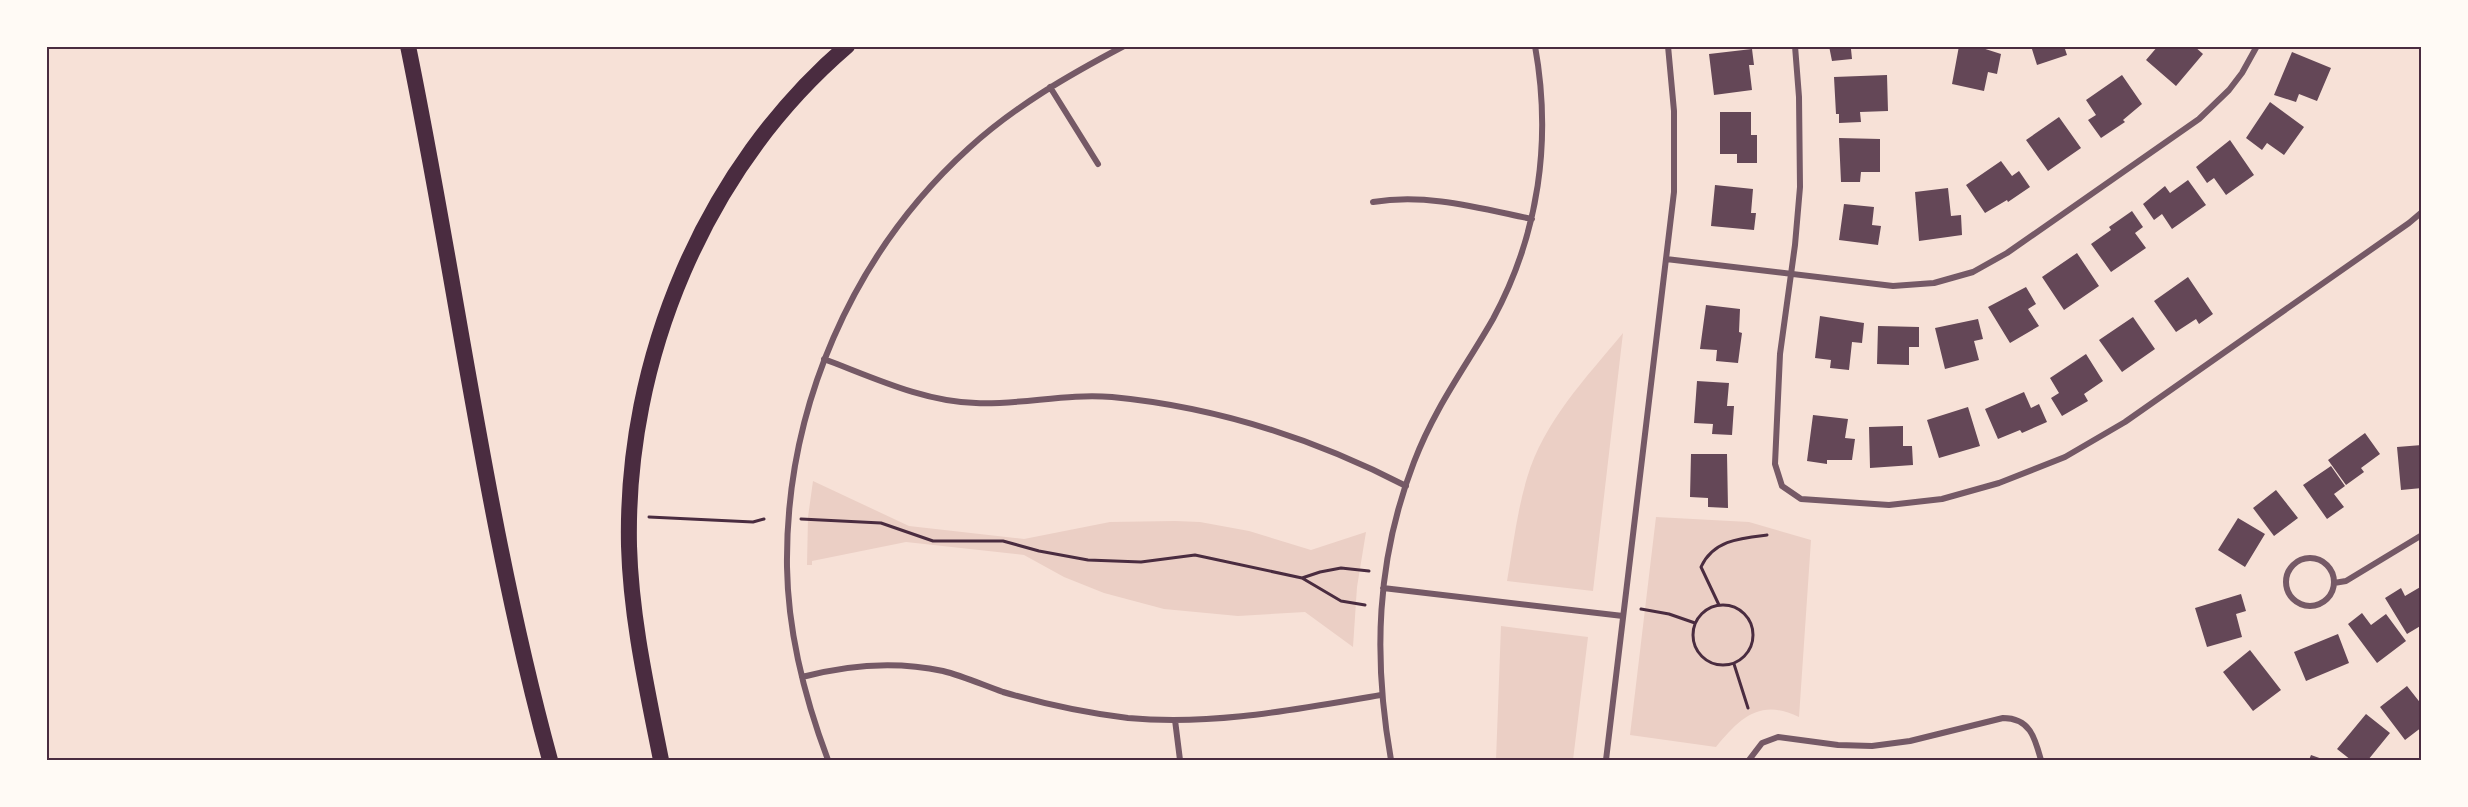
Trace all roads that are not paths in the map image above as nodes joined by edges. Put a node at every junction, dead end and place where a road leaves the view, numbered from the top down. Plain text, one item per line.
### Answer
1 (408, 46) edge
2 (831, 46) edge
3 (847, 46) edge
4 (1124, 46) edge
5 (1535, 46) edge
6 (1668, 46) edge
7 (1795, 46) edge
8 (2257, 46) edge
9 (1050, 87) junction
10 (774, 122) junction
11 (1098, 164) dead end
12 (1373, 202) dead end
13 (2421, 212) edge
14 (1532, 219) junction
15 (1666, 259) junction
16 (1791, 274) junction
17 (824, 359) junction
18 (1406, 486) junction
19 (2421, 535) edge
20 (2334, 583) junction
21 (1383, 588) junction
22 (1623, 616) junction
23 (802, 677) junction
24 (1381, 695) junction
25 (1175, 720) junction
26 (550, 760) edge
27 (662, 760) edge
28 (828, 760) edge
29 (1180, 760) edge
30 (1391, 760) edge
31 (1606, 760) edge
32 (1749, 760) edge
33 (2041, 760) edge

1 - 26 highway
2 - 10 highway
3 - 10 highway
4 - 9 street
5 - 14 street
6 - 15 street
7 - 16 street
8 - 16 street
9 - 11 street
9 - 17 street
10 - 27 highway
12 - 14 street
13 - 16 street
14 - 18 street
15 - 16 street
15 - 22 street
17 - 18 street
17 - 23 street
18 - 21 street
19 - 20 street
20 - 20 street
21 - 22 street
21 - 24 street
22 - 31 street
23 - 25 street
23 - 28 street
24 - 25 street
24 - 30 street
25 - 29 street
32 - 33 street

